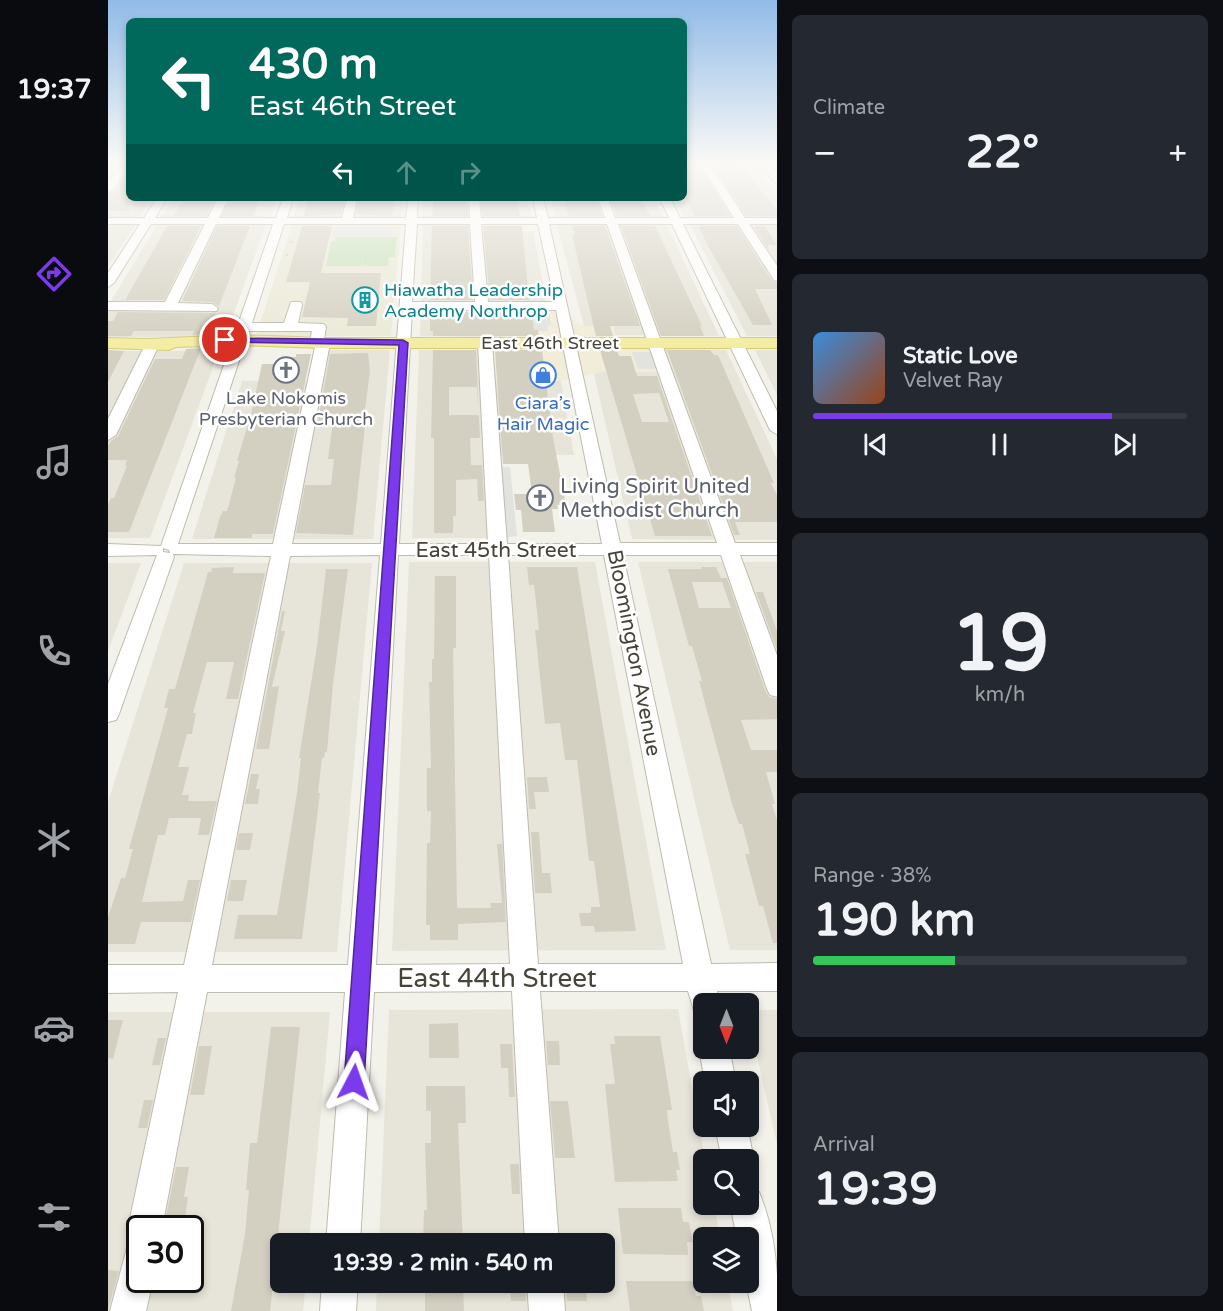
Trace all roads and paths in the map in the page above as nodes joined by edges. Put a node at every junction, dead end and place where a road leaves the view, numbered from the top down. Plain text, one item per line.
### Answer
1 (146, 222) edge
2 (210, 222) edge
3 (280, 222) edge
4 (360, 222) edge
5 (411, 222) edge
6 (462, 222) edge
7 (475, 222) edge
8 (543, 222) edge
9 (611, 222) edge
10 (677, 222) edge
11 (743, 222) edge
12 (411, 227) junction
13 (332, 232) dead end
14 (289, 242) dead end
15 (293, 242) dead end
16 (777, 277) edge
17 (108, 283) edge
18 (296, 305) dead end
19 (108, 306) edge
20 (170, 306) junction
21 (406, 306) junction
22 (482, 306) junction
23 (562, 306) junction
24 (212, 308) dead end
25 (290, 327) junction
26 (239, 338) junction
27 (108, 343) edge
28 (153, 343) junction
29 (320, 343) junction
30 (403, 343) junction
31 (485, 343) junction
32 (570, 343) junction
33 (650, 343) junction
34 (735, 343) junction
35 (777, 343) edge
36 (777, 430) edge
37 (108, 435) edge
38 (613, 549) junction
39 (727, 549) junction
40 (777, 549) edge
41 (108, 550) edge
42 (282, 550) junction
43 (390, 550) junction
44 (497, 550) junction
45 (167, 551) junction
46 (777, 689) edge
47 (108, 714) edge
48 (777, 977) edge
49 (361, 978) junction
50 (525, 978) junction
51 (108, 979) edge
52 (196, 979) junction
53 (702, 990) edge
54 (148, 1215) edge
55 (749, 1215) edge
56 (344, 1233) edge
57 (541, 1233) edge
58 (132, 1293) edge
59 (339, 1293) edge
60 (546, 1293) edge
61 (128, 1311) edge
62 (338, 1311) edge
63 (547, 1311) edge
64 (770, 1311) edge

1 - 17 street
2 - 20 street
3 - 26 street
4 - 12 street
5 - 12 street
6 - 12 street
7 - 22 street
8 - 23 street, Bloomington Avenue
9 - 33 street
10 - 34 street
11 - 16 street
12 - 13 street
12 - 21 street
14 - 15 path
18 - 25 street
19 - 20 street
20 - 24 street
21 - 22 street
21 - 30 street
22 - 23 street
23 - 32 street, Bloomington Avenue
25 - 26 street
25 - 29 street
26 - 28 main road, East 46th Street
26 - 29 main road, East 46th Street
26 - 45 street
27 - 28 main road, East 46th Street
28 - 37 street
29 - 30 main road, East 46th Street
29 - 42 street
30 - 31 main road, East 46th Street
30 - 43 street
31 - 32 main road, East 46th Street
31 - 44 street
32 - 33 main road, East 46th Street
32 - 38 street, Bloomington Avenue
33 - 34 main road, East 46th Street
33 - 39 street
34 - 35 main road, East 46th Street
34 - 36 street
38 - 39 street, East 45th Street
38 - 44 street, East 45th Street
38 - 53 street, Bloomington Avenue
39 - 40 street, East 45th Street
39 - 46 street
41 - 45 street, East 45th Street
42 - 43 street, East 45th Street
42 - 45 street, East 45th Street
42 - 52 street
43 - 44 street, East 45th Street
43 - 49 street
44 - 50 street
45 - 47 street
48 - 53 street, East 44th Street
49 - 50 street, East 44th Street
49 - 52 street, East 44th Street
49 - 56 street
50 - 53 street, East 44th Street
50 - 57 street
51 - 52 street, East 44th Street
52 - 54 street
55 - 64 street
58 - 61 street
59 - 62 street
60 - 63 street

